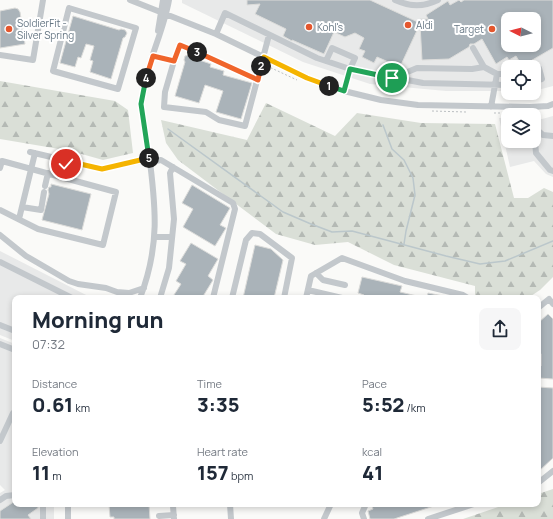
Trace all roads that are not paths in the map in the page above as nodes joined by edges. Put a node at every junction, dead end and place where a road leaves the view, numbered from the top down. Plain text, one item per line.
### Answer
1 (43, 0) edge
2 (130, 0) edge
3 (163, 0) edge
4 (169, 0) edge
5 (395, 0) edge
6 (438, 0) edge
7 (164, 13) junction
8 (109, 19) joint
9 (216, 34) junction
10 (269, 34) junction
11 (473, 48) dead end
12 (343, 53) junction
13 (0, 55) edge
14 (153, 56) junction
15 (264, 57) junction
16 (174, 61) junction
17 (326, 61) junction
18 (338, 65) junction
19 (484, 67) junction
20 (350, 69) junction
21 (497, 74) junction
22 (501, 74) edge
23 (392, 78) junction
24 (258, 80) junction
25 (494, 85) junction
26 (501, 85) edge
27 (344, 91) junction
28 (553, 104) edge
29 (491, 107) junction
30 (530, 108) joint
31 (541, 134) edge
32 (553, 136) edge
33 (536, 148) edge
34 (150, 160) junction
35 (67, 161) junction
36 (173, 167) junction
37 (0, 168) edge
38 (31, 168) junction
39 (553, 171) edge
40 (48, 173) junction
41 (63, 177) junction
42 (22, 207) junction
43 (0, 210) edge
44 (19, 219) junction
45 (0, 235) edge
46 (155, 236) junction
47 (172, 237) junction
48 (0, 262) edge
49 (316, 273) junction
50 (345, 285) dead end
51 (144, 288) junction
52 (308, 290) junction
53 (118, 292) junction
54 (66, 295) edge
55 (121, 295) edge
56 (141, 295) edge
57 (161, 295) edge
58 (214, 295) edge
59 (233, 295) edge
60 (285, 295) edge
61 (307, 295) edge
62 (329, 295) edge
63 (463, 295) edge
64 (551, 297) edge
65 (553, 304) edge
66 (541, 305) edge
67 (0, 325) edge
68 (12, 330) edge
69 (0, 344) edge
70 (12, 349) edge
71 (12, 415) edge
72 (0, 441) edge
73 (553, 471) edge
74 (541, 481) edge
75 (12, 495) edge
76 (0, 500) edge
77 (43, 507) edge
78 (68, 507) edge
79 (173, 507) edge
80 (230, 507) edge
81 (330, 507) edge
82 (365, 507) edge
83 (465, 507) edge
84 (159, 516) dead end
85 (174, 517) edge
86 (43, 519) edge
87 (68, 519) edge
88 (231, 519) edge
89 (324, 519) edge
90 (364, 519) edge
91 (428, 519) edge

1 - 13 street
2 - 7 street
3 - 7 street
4 - 7 street
5 - 6 street
7 - 9 street
7 - 14 street
8 - 8 street
9 - 10 street
9 - 15 street
10 - 15 street
10 - 17 street
11 - 19 street
12 - 17 street
12 - 18 street
12 - 20 street
14 - 16 street
14 - 34 street
15 - 24 street
15 - 27 street
16 - 24 street
16 - 24 street
17 - 18 street
18 - 20 street
19 - 21 street
19 - 23 street
20 - 23 street
20 - 27 street
21 - 22 street
21 - 25 street
23 - 25 street
25 - 26 street
25 - 29 street
27 - 29 street
28 - 30 street
29 - 30 street
31 - 32 street
33 - 39 street
34 - 35 street
34 - 36 street
34 - 46 street
35 - 38 street
35 - 41 street
36 - 47 street
36 - 58 street
37 - 38 street
38 - 40 street
38 - 42 street
40 - 41 street
40 - 42 street
41 - 44 street
42 - 44 street
43 - 44 street
45 - 53 street
46 - 47 street
46 - 51 street
47 - 57 street
48 - 54 street
49 - 50 street
49 - 52 street
49 - 63 street
51 - 53 street
51 - 56 street
52 - 61 street
52 - 62 street
53 - 55 street
59 - 60 street
64 - 65 street
64 - 66 street
67 - 68 street
69 - 70 street
71 - 72 street
73 - 74 street
75 - 76 street
77 - 86 street
78 - 87 street
79 - 85 street
80 - 88 street
81 - 89 street
82 - 90 street
83 - 91 street
84 - 85 street

